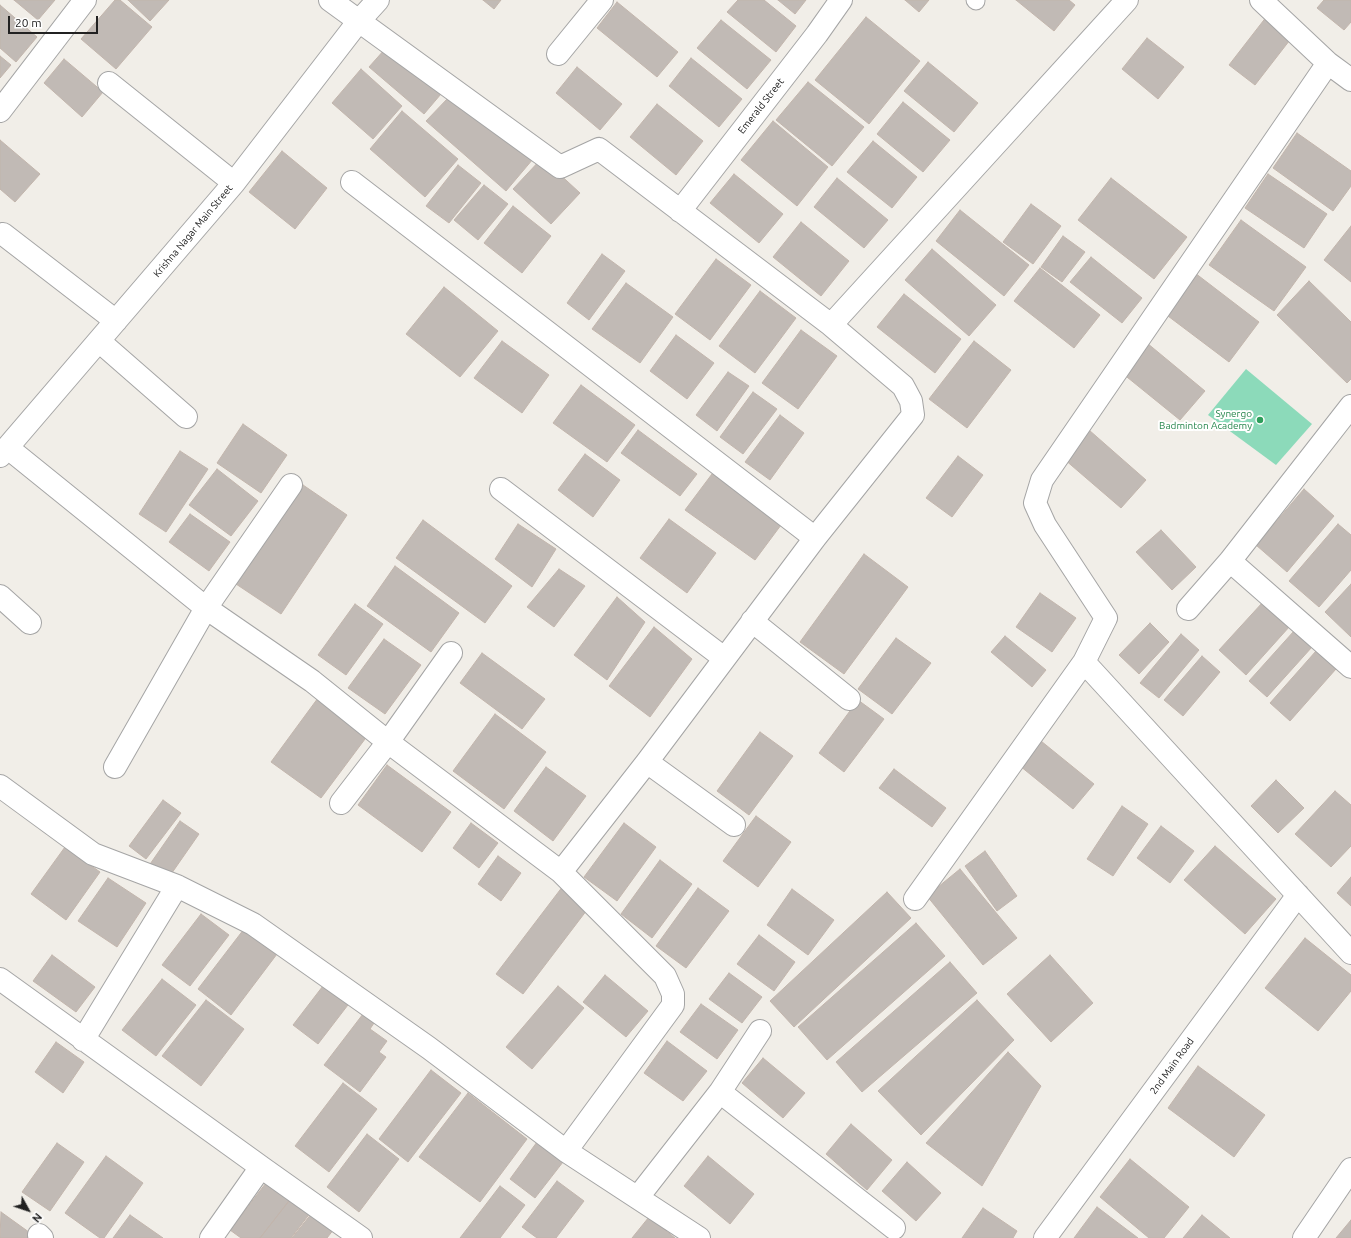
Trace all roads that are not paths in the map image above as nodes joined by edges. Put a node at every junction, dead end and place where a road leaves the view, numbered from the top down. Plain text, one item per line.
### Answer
1 (85, 0) edge
2 (330, 0) edge
3 (378, 0) edge
4 (602, 0) edge
5 (841, 0) edge
6 (1127, 0) edge
7 (1261, 0) edge
8 (358, 22) junction
9 (558, 54) dead end
10 (1328, 63) junction
11 (1351, 80) edge
12 (109, 83) dead end
13 (0, 110) edge
14 (352, 182) dead end
15 (234, 183) junction
16 (680, 211) junction
17 (2, 234) dead end
18 (116, 321) junction
19 (831, 325) junction
20 (99, 341) junction
21 (1350, 408) edge
22 (186, 417) dead end
23 (4, 452) edge
24 (291, 485) dead end
25 (501, 489) dead end
26 (815, 538) junction
27 (1230, 561) junction
28 (0, 596) edge
29 (206, 608) junction
30 (1188, 609) dead end
31 (752, 621) junction
32 (30, 623) dead end
33 (451, 653) dead end
34 (724, 658) junction
35 (1084, 662) junction
36 (1351, 667) edge
37 (849, 699) dead end
38 (388, 742) junction
39 (647, 762) junction
40 (115, 767) dead end
41 (0, 786) edge
42 (341, 803) dead end
43 (734, 825) dead end
44 (561, 872) junction
45 (177, 886) junction
46 (1298, 895) junction
47 (915, 900) dead end
48 (1351, 953) edge
49 (0, 979) edge
50 (760, 1032) dead end
51 (83, 1040) junction
52 (720, 1092) junction
53 (566, 1151) junction
54 (261, 1167) junction
55 (1351, 1169) edge
56 (638, 1197) junction
57 (894, 1228) dead end
58 (211, 1238) edge
59 (361, 1238) edge
60 (699, 1238) edge
61 (1046, 1238) edge
62 (1304, 1238) edge

1 - 13 street
2 - 8 street
3 - 8 street, Krishna Nagar Main Street
4 - 9 street
5 - 16 street, Emerald Street
6 - 19 street
7 - 10 street
8 - 15 street, Krishna Nagar Main Street
8 - 16 street
10 - 11 street
10 - 35 street
12 - 15 street
14 - 26 street
15 - 18 street, Krishna Nagar Main Street
16 - 19 street
17 - 18 street
18 - 20 street, Krishna Nagar Main Street
19 - 26 street
20 - 22 street
20 - 23 street, Krishna Nagar Main Street
21 - 27 street
23 - 29 street
24 - 29 street
25 - 34 street
26 - 31 street
27 - 30 street
27 - 36 street
28 - 32 street
29 - 38 street
29 - 40 street
31 - 34 street
31 - 37 street
33 - 38 street
34 - 39 street
35 - 46 street
35 - 47 street
38 - 42 street
38 - 44 street
39 - 43 street
39 - 44 street
41 - 45 street
44 - 53 street
45 - 51 street
45 - 53 street
46 - 48 street
46 - 61 street, 2nd Main Road
49 - 51 street
50 - 52 street
51 - 54 street
52 - 56 street
52 - 57 street
53 - 56 street
54 - 58 street
54 - 59 street
55 - 62 street
56 - 60 street

